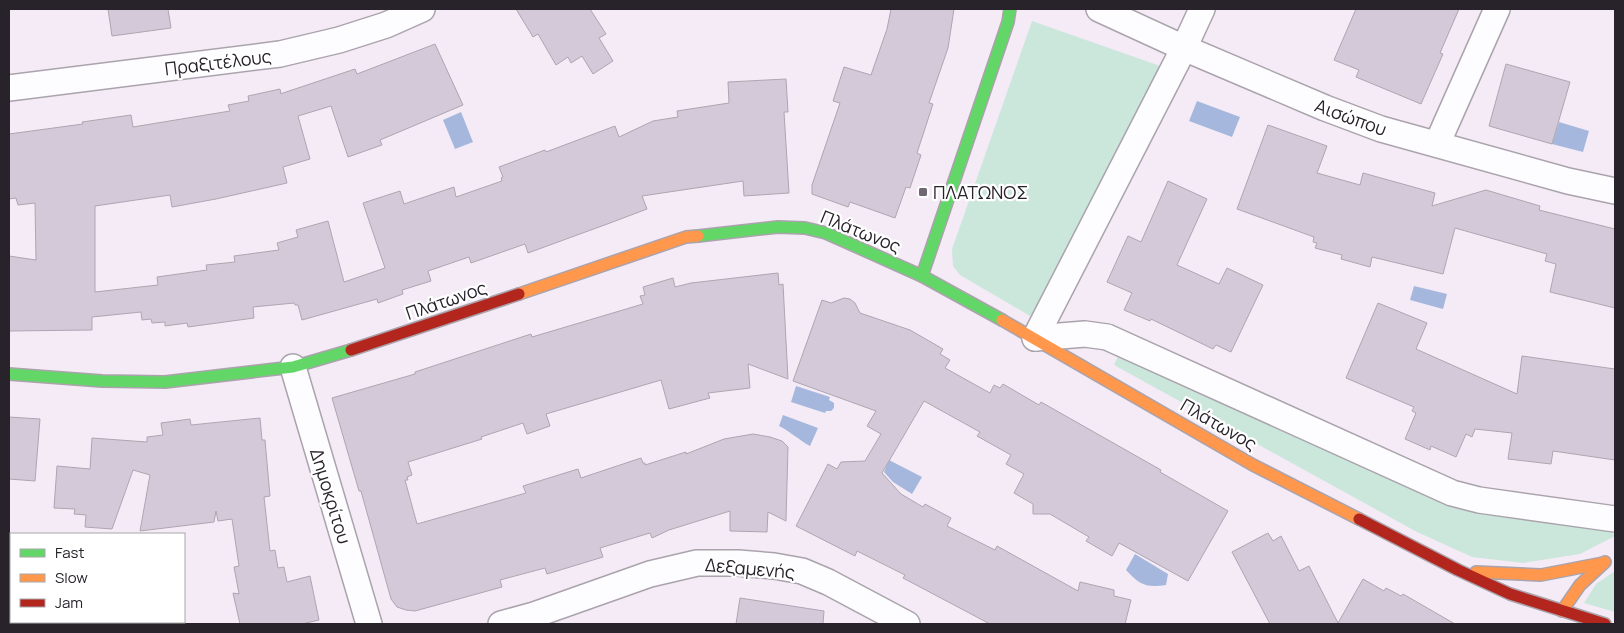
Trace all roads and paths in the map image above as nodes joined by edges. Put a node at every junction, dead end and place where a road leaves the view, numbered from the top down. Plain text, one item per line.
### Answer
1 (422, 9) edge
2 (1010, 9) edge
3 (1100, 9) edge
4 (1202, 9) edge
5 (1497, 9) edge
6 (1184, 48) junction
7 (9, 88) edge
8 (1437, 144) junction
9 (1615, 191) edge
10 (922, 276) junction
11 (1036, 338) junction
12 (293, 367) junction
13 (9, 374) edge
14 (1615, 519) edge
15 (1615, 556) edge
16 (1604, 563) junction
17 (1458, 570) junction
18 (1557, 618) edge
19 (369, 624) edge
20 (501, 624) edge
21 (907, 624) edge
22 (1605, 624) edge

1 - 7 street, Πραξιτέλους
2 - 10 street
3 - 6 street, Αισώπου
4 - 6 street
5 - 8 street
6 - 8 street, Αισώπου
6 - 11 street
8 - 9 street, Αισώπου
10 - 11 street, Πλάτωνος
10 - 12 street, Πλάτωνος
11 - 14 street
11 - 17 street, Πλάτωνος
12 - 13 street, Πλάτωνος
12 - 19 street, Δημοκρίτου
15 - 16 street
16 - 17 street
16 - 18 street
17 - 18 street, Πλάτωνος
18 - 22 street, Πλάτωνος
20 - 21 street, Δεξαμενής

